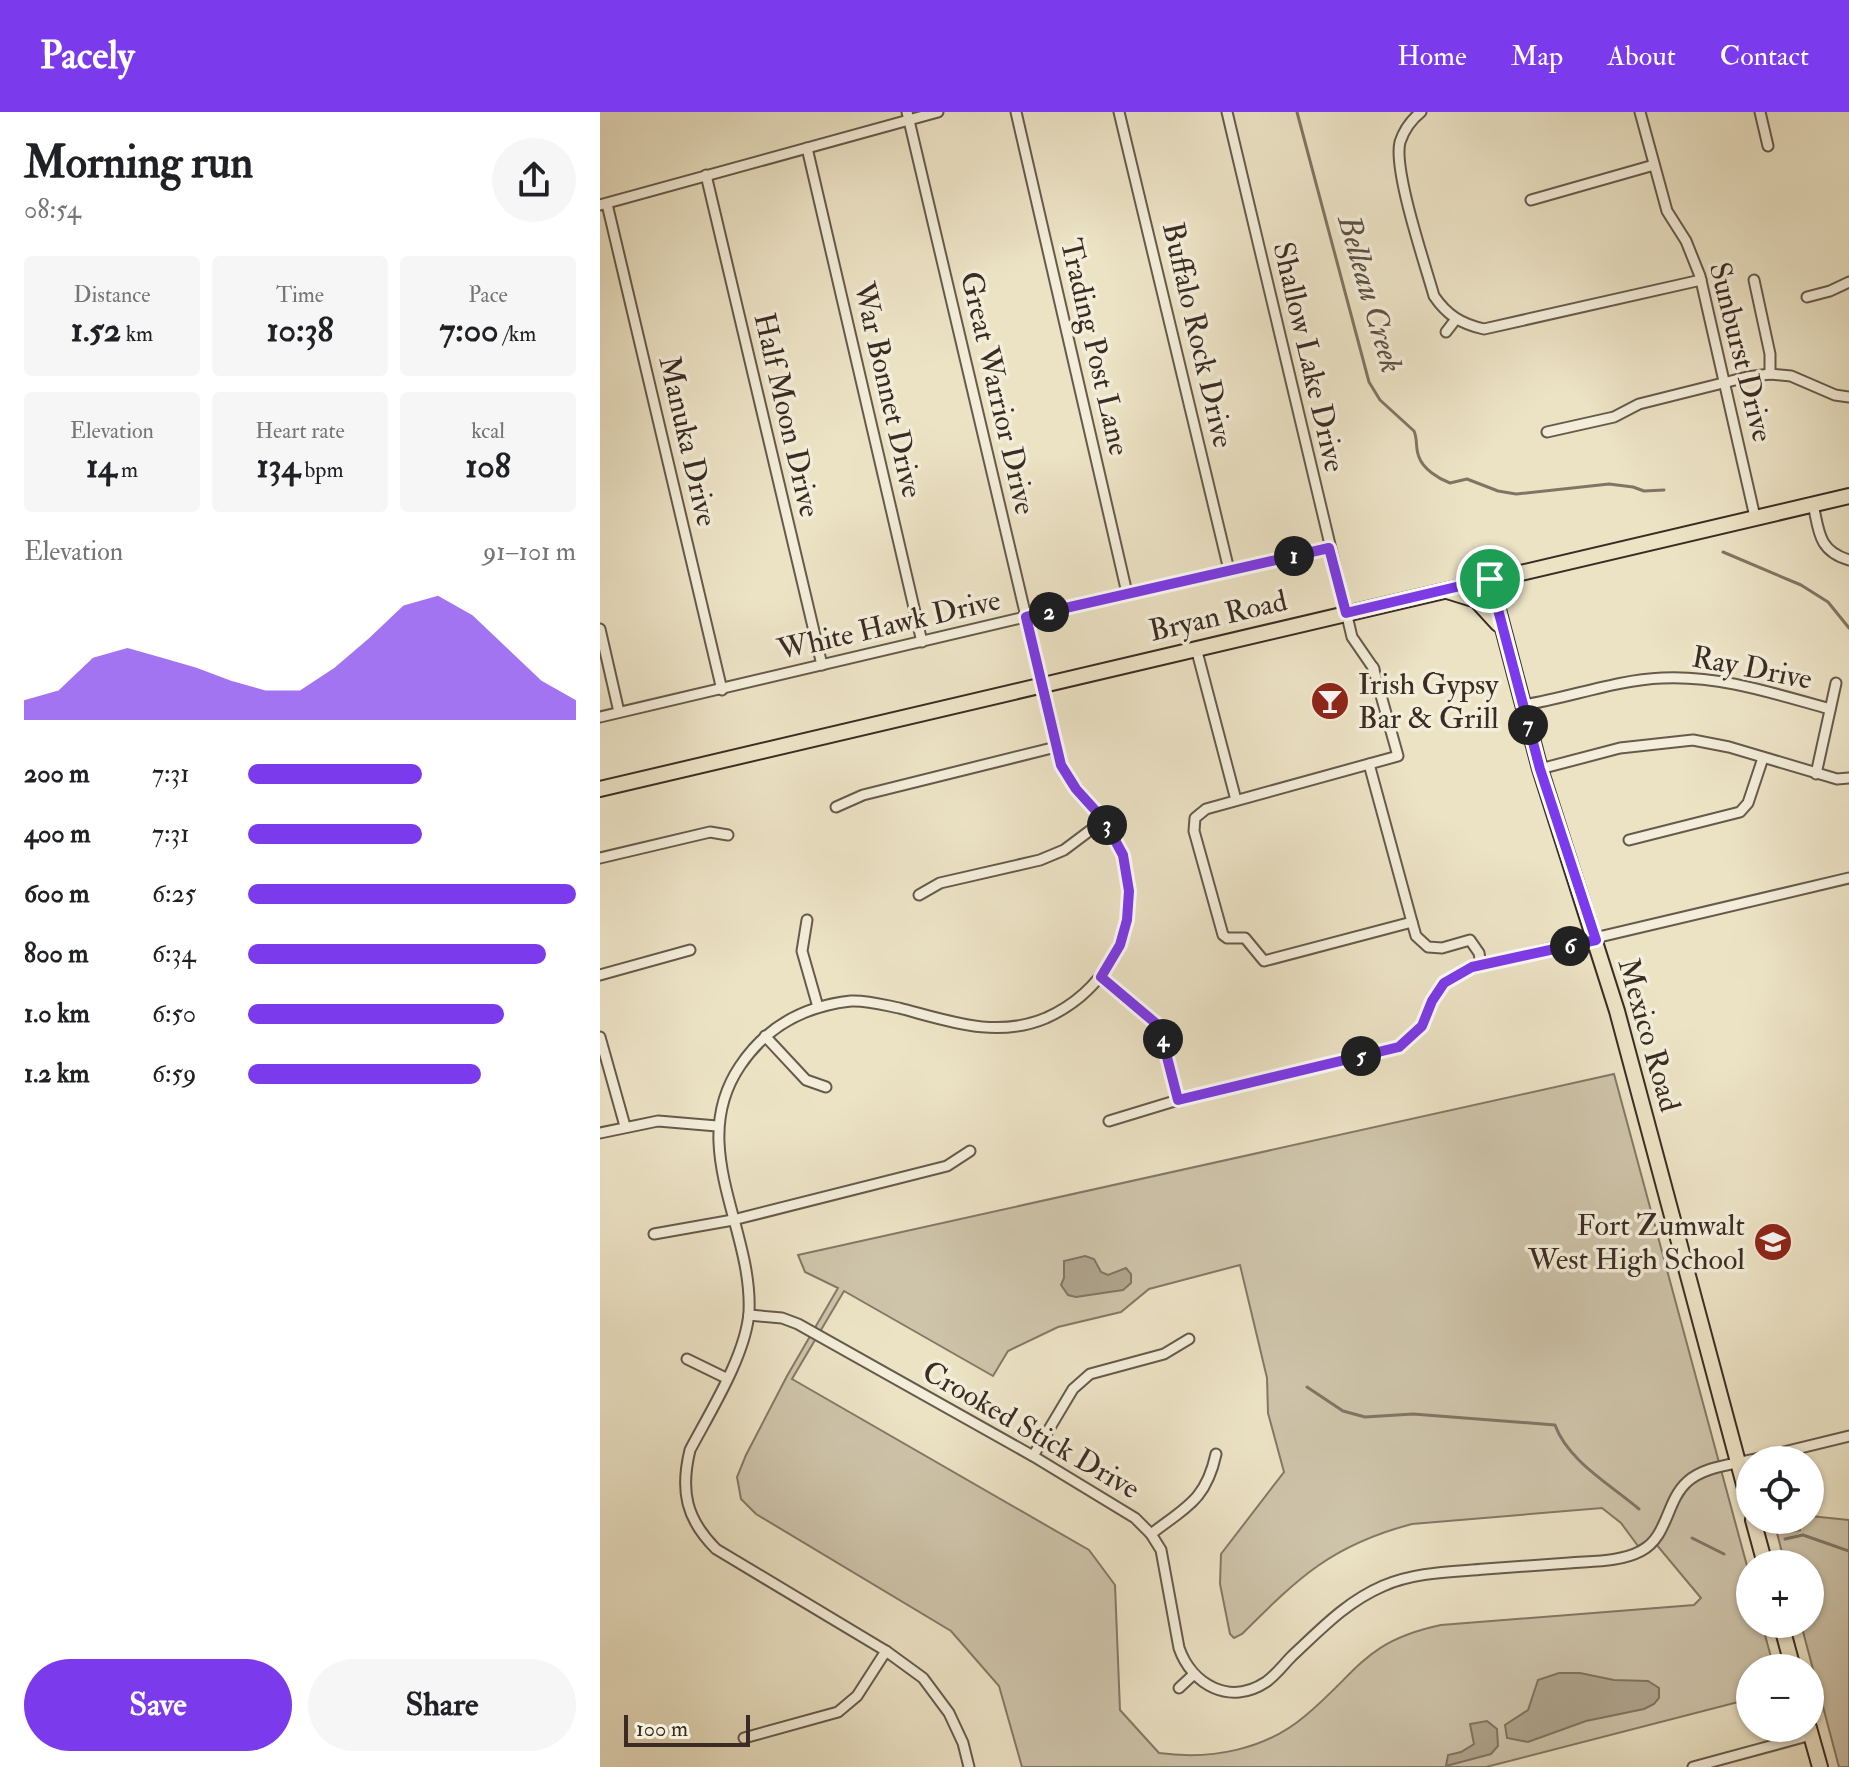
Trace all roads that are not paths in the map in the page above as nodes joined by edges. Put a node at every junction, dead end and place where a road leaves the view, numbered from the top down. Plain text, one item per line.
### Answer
1 (938, 112) edge
2 (1016, 112) edge
3 (1119, 112) edge
4 (1227, 112) edge
5 (1421, 112) edge
6 (1640, 112) edge
7 (1760, 112) edge
8 (908, 116) edge
9 (1396, 122) dead end
10 (1407, 126) junction
11 (1768, 146) dead end
12 (807, 148) junction
13 (1654, 165) junction
14 (706, 175) junction
15 (1531, 200) dead end
16 (604, 204) edge
17 (1701, 280) junction
18 (1754, 280) dead end
19 (1849, 282) edge
20 (1807, 297) dead end
21 (1456, 319) junction
22 (1446, 332) dead end
23 (1770, 374) junction
24 (1725, 383) junction
25 (1849, 397) edge
26 (1547, 432) dead end
27 (1849, 496) edge
28 (1813, 504) junction
29 (1755, 517) junction
30 (1329, 548) junction
31 (1849, 560) edge
32 (1229, 570) junction
33 (1490, 579) junction
34 (1443, 590) junction
35 (1127, 593) junction
36 (1346, 613) junction
37 (1026, 617) junction
38 (600, 629) edge
39 (1503, 631) junction
40 (922, 642) junction
41 (1196, 648) junction
42 (822, 665) junction
43 (1836, 683) dead end
44 (1042, 685) junction
45 (722, 690) junction
46 (1523, 705) junction
47 (1830, 709) junction
48 (619, 712) junction
49 (600, 717) edge
50 (1056, 747) junction
51 (1409, 753) dead end
52 (1398, 756) junction
53 (1763, 758) junction
54 (1369, 764) junction
55 (1540, 769) junction
56 (1816, 774) junction
57 (1849, 778) edge
58 (600, 789) edge
59 (1236, 800) junction
60 (836, 807) dead end
61 (1104, 820) junction
62 (728, 835) dead end
63 (1629, 840) dead end
64 (600, 858) edge
65 (1849, 878) edge
66 (919, 895) dead end
67 (807, 920) dead end
68 (1412, 922) junction
69 (1596, 940) junction
70 (690, 950) dead end
71 (1481, 965) junction
72 (600, 975) edge
73 (1101, 977) junction
74 (818, 1007) junction
75 (765, 1036) junction
76 (600, 1037) edge
77 (826, 1087) dead end
78 (1178, 1100) junction
79 (1109, 1121) dead end
80 (625, 1126) junction
81 (717, 1126) junction
82 (600, 1133) edge
83 (970, 1151) dead end
84 (733, 1220) junction
85 (654, 1234) dead end
86 (749, 1315) junction
87 (1189, 1339) dead end
88 (687, 1359) dead end
89 (726, 1378) junction
90 (1849, 1436) edge
91 (1742, 1446) edge
92 (1808, 1446) edge
93 (1216, 1454) dead end
94 (1033, 1456) junction
95 (1736, 1463) edge
96 (1151, 1534) junction
97 (886, 1651) junction
98 (1193, 1675) junction
99 (1179, 1688) dead end
100 (744, 1738) dead end
101 (1777, 1742) edge
102 (1813, 1742) edge
103 (969, 1767) edge
104 (1693, 1767) edge
105 (1820, 1767) edge

1 - 8 street
2 - 35 street, Trading Post Lane
3 - 32 street, Buffalo Rock Drive
4 - 30 street, Shallow Lake Drive
5 - 10 street
6 - 13 street, Sunburst Drive
7 - 11 street
8 - 12 street
8 - 37 street, Great Warrior Drive
9 - 10 street
10 - 21 street
12 - 14 street
12 - 40 street, War Bonnet Drive
13 - 15 street
13 - 17 street, Sunburst Drive
14 - 16 street
14 - 42 street, Half Moon Drive
16 - 45 street, Manuka Drive
17 - 21 street
17 - 24 street, Sunburst Drive
18 - 23 street
19 - 20 street
21 - 22 street
23 - 24 street
23 - 25 street
24 - 26 street
24 - 29 street, Sunburst Drive
27 - 28 main road, Bryan Road
28 - 29 main road, Bryan Road
28 - 31 street
29 - 33 main road, Bryan Road
30 - 32 street, White Hawk Drive
30 - 36 street, Shallow Lake Drive
32 - 35 street, White Hawk Drive
33 - 34 main road, Bryan Road
33 - 39 main road, Mexico Road
34 - 36 main road, Bryan Road
34 - 39 main road
35 - 37 street, White Hawk Drive
36 - 41 main road, Bryan Road
36 - 52 street, Shallow Lake Drive
37 - 40 street, White Hawk Drive
37 - 44 street, Great Warrior Drive
38 - 48 street
39 - 46 main road, Mexico Road
40 - 42 street, White Hawk Drive
41 - 44 main road, Bryan Road
41 - 59 street
42 - 45 street, White Hawk Drive
43 - 47 street
44 - 50 street, Great Warrior Drive
44 - 58 main road, Bryan Road
45 - 48 street, White Hawk Drive
46 - 47 street, Ray Drive
46 - 55 main road, Mexico Road
47 - 56 street
48 - 49 street, White Hawk Drive
50 - 60 street
50 - 61 street, Great Warrior Drive
51 - 52 street
52 - 54 street
53 - 55 street
53 - 56 street
53 - 63 street
54 - 59 street
54 - 68 street
55 - 69 main road, Mexico Road
56 - 57 street
59 - 68 street
61 - 66 street
61 - 73 street, Great Warrior Drive
62 - 64 street
65 - 69 street
67 - 74 street
68 - 71 street
69 - 71 street
69 - 91 main road, Mexico Road
70 - 72 street
71 - 78 street
73 - 74 street, Great Warrior Drive
73 - 78 street
74 - 75 street, Great Warrior Drive
75 - 77 street
75 - 81 street
76 - 80 street
78 - 79 street
80 - 81 street
80 - 82 street
81 - 84 street
83 - 84 street
84 - 85 street
84 - 86 street
86 - 89 street
86 - 94 street, Crooked Stick Drive
87 - 94 street
88 - 89 street
89 - 97 street
90 - 92 street
93 - 96 street
94 - 96 street, Crooked Stick Drive
95 - 98 street
96 - 98 street, Crooked Stick Drive
97 - 100 street
97 - 103 street
98 - 99 street
101 - 104 street
102 - 105 main road

